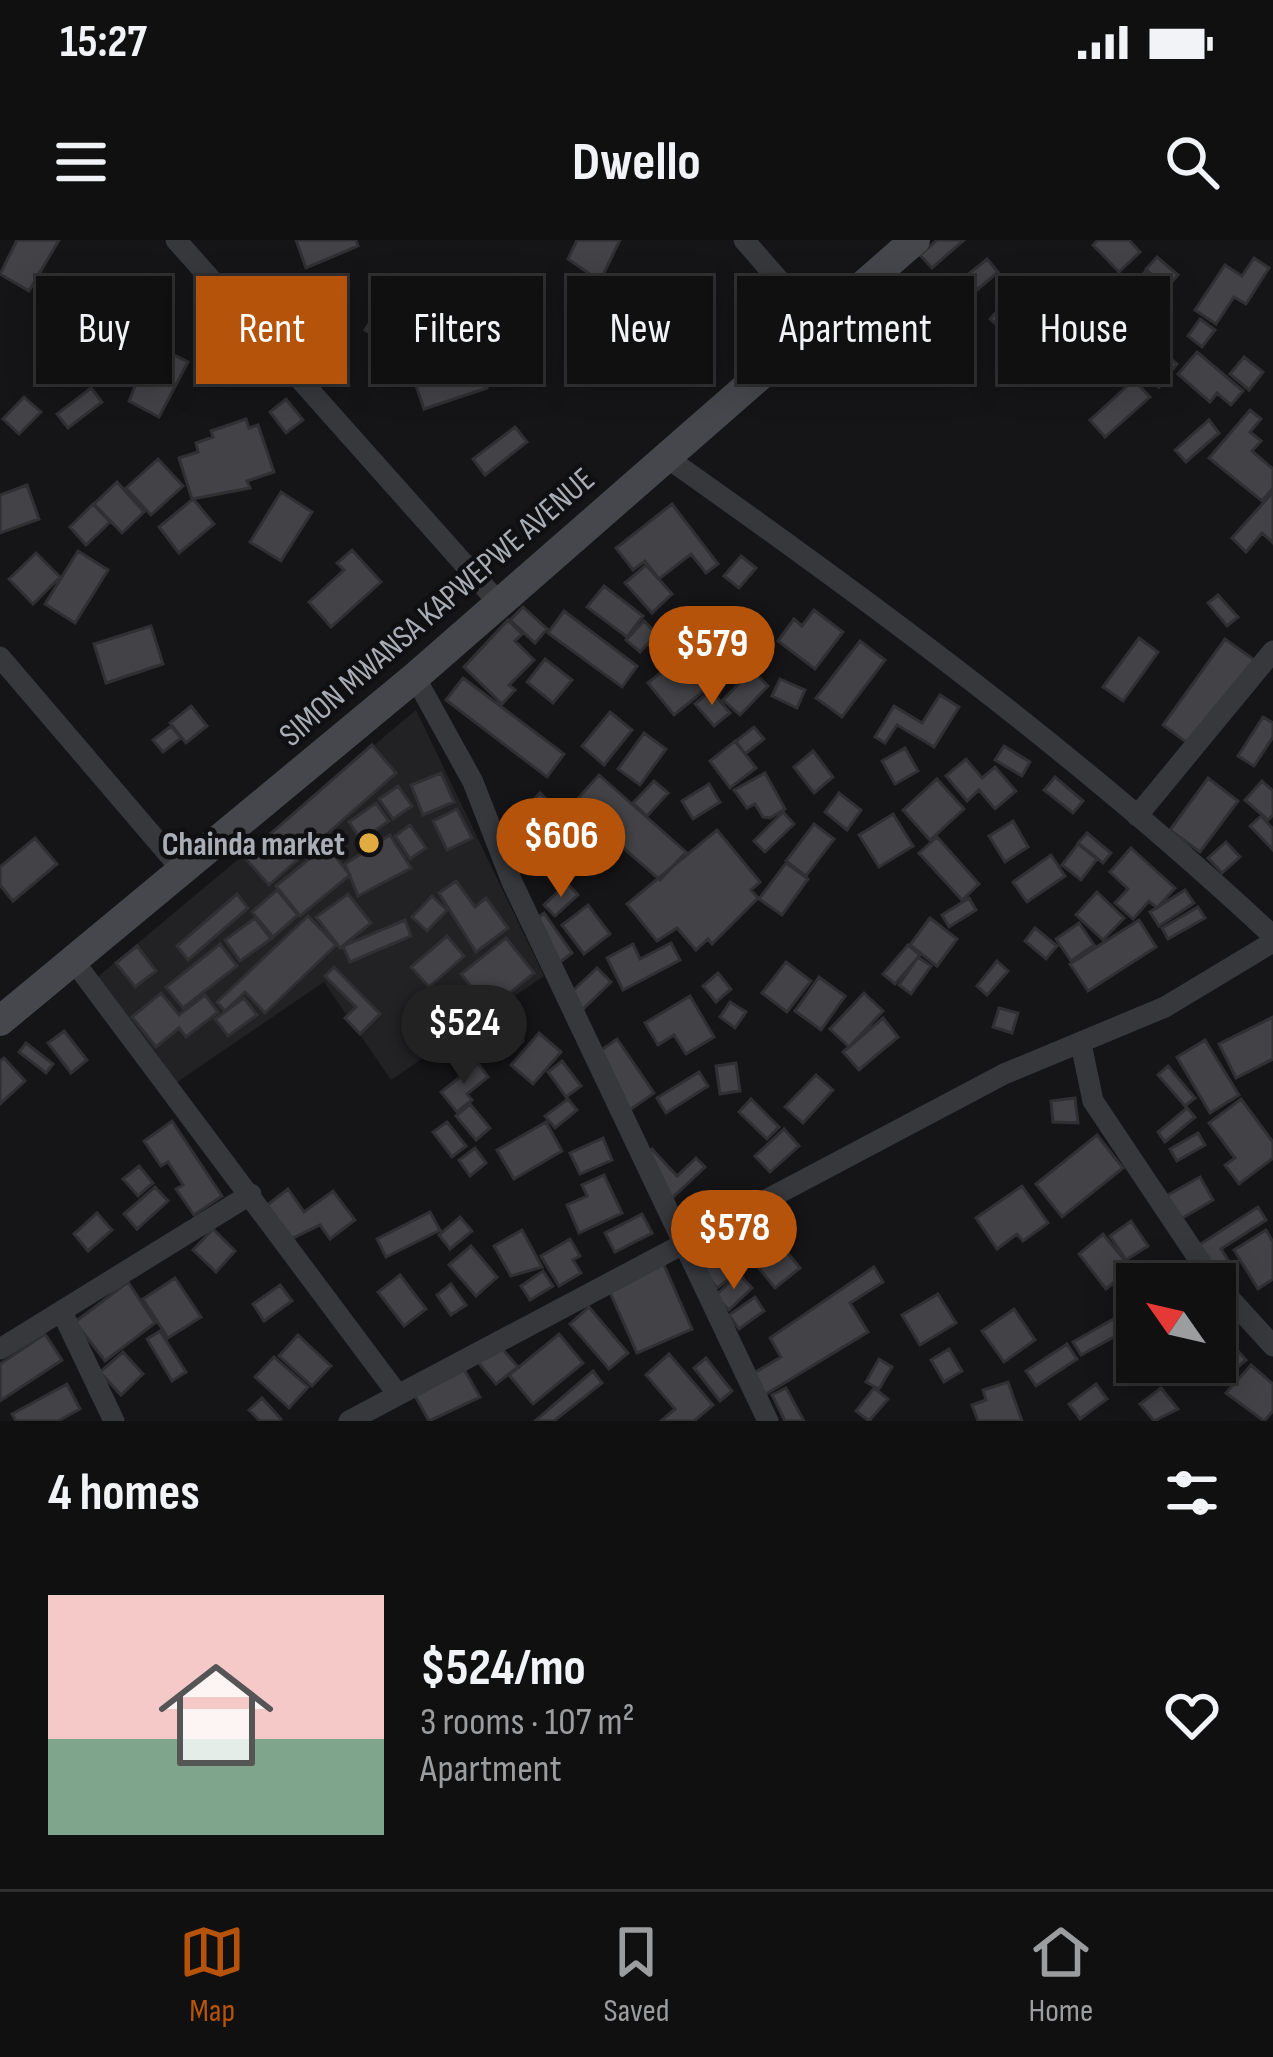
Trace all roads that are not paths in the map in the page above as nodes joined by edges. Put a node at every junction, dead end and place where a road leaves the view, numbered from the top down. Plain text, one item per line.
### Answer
1 (176, 240) edge
2 (744, 240) edge
3 (915, 240) edge
4 (775, 276) edge
5 (875, 276) edge
6 (749, 384) edge
7 (663, 455) junction
8 (498, 602) junction
9 (1273, 651) edge
10 (0, 657) edge
11 (415, 677) junction
12 (1137, 816) junction
13 (182, 870) junction
14 (1273, 939) edge
15 (73, 960) junction
16 (0, 1021) edge
17 (1081, 1044) junction
18 (251, 1194) junction
19 (682, 1240) junction
20 (62, 1312) junction
21 (1273, 1346) edge
22 (0, 1349) edge
23 (396, 1392) junction
24 (114, 1421) edge
25 (349, 1421) edge
26 (768, 1421) edge

1 - 8 street
2 - 4 street
3 - 5 main road, SIMON MWANSA KAPWEPWE AVENUE
6 - 7 main road, SIMON MWANSA KAPWEPWE AVENUE
7 - 8 main road, SIMON MWANSA KAPWEPWE AVENUE
7 - 12 street
8 - 11 main road, SIMON MWANSA KAPWEPWE AVENUE
9 - 12 street
10 - 13 street
11 - 13 main road, SIMON MWANSA KAPWEPWE AVENUE
11 - 19 street
12 - 14 street
13 - 15 main road, SIMON MWANSA KAPWEPWE AVENUE
14 - 17 street
15 - 16 main road, SIMON MWANSA KAPWEPWE AVENUE
15 - 18 street
17 - 19 street
17 - 21 street
18 - 20 street
18 - 23 street
19 - 23 street
19 - 26 street
20 - 22 street
20 - 24 street
23 - 25 street

